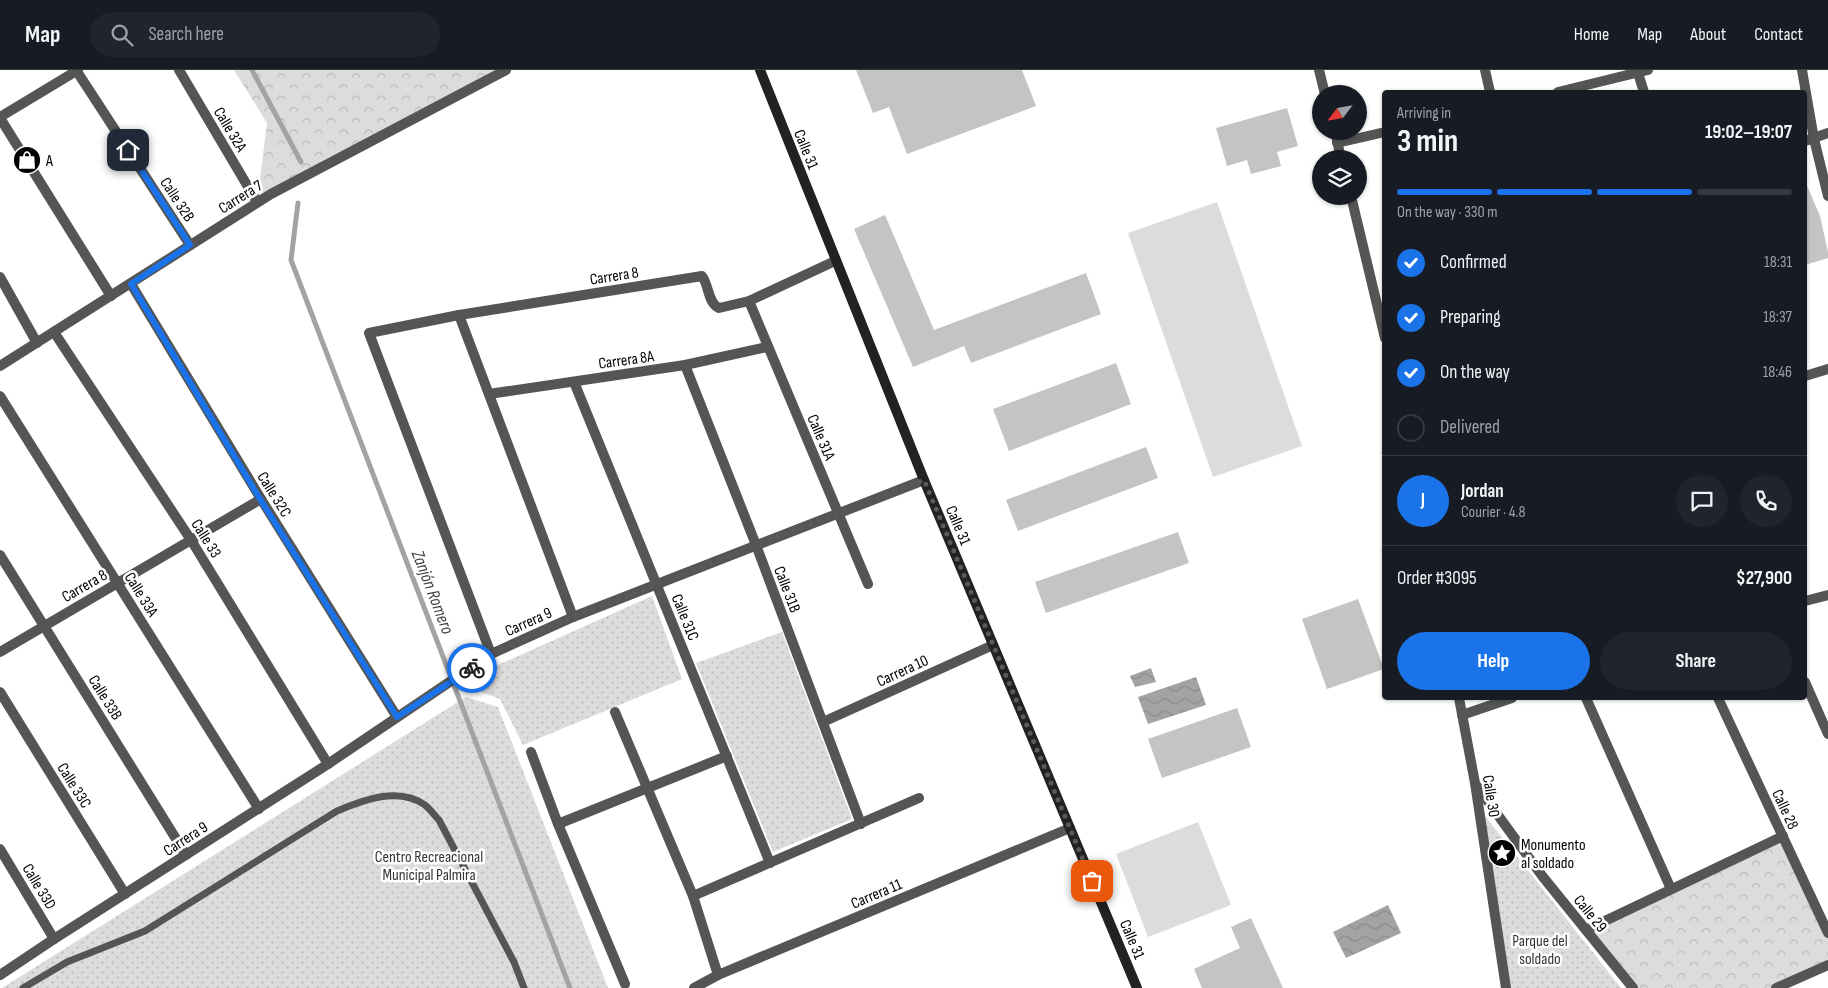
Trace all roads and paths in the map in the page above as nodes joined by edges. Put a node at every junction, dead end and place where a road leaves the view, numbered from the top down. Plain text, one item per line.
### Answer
1 (76, 70) edge
2 (179, 70) edge
3 (506, 70) edge
4 (760, 70) edge
5 (1319, 70) edge
6 (1485, 70) edge
7 (1648, 70) edge
8 (1802, 70) edge
9 (1637, 72) edge
10 (1323, 85) edge
11 (1490, 90) edge
12 (1566, 90) edge
13 (1643, 90) edge
14 (1804, 90) edge
15 (1807, 114) edge
16 (0, 118) edge
17 (1382, 133) edge
18 (1828, 133) edge
19 (1337, 140) edge
20 (1810, 140) edge
21 (1338, 143) junction
22 (1340, 150) edge
23 (1828, 196) edge
24 (257, 202) junction
25 (1354, 205) edge
26 (190, 245) junction
27 (836, 260) junction
28 (0, 277) edge
29 (131, 284) junction
30 (1380, 289) edge
31 (111, 296) junction
32 (749, 301) junction
33 (1382, 309) edge
34 (458, 315) junction
35 (54, 332) junction
36 (38, 343) junction
37 (767, 347) junction
38 (685, 365) junction
39 (0, 366) edge
40 (1828, 369) edge
41 (1807, 375) edge
42 (574, 382) junction
43 (489, 394) junction
44 (0, 396) edge
45 (924, 480) junction
46 (260, 499) junction
47 (838, 513) junction
48 (191, 540) junction
49 (756, 546) junction
50 (0, 555) edge
51 (117, 583) junction
52 (657, 584) junction
53 (868, 584) dead end
54 (1828, 595) edge
55 (1807, 600) edge
56 (573, 617) junction
57 (44, 626) junction
58 (993, 645) junction
59 (0, 652) edge
60 (491, 654) junction
61 (1807, 687) edge
62 (0, 692) edge
63 (1459, 700) edge
64 (1506, 700) edge
65 (1587, 700) edge
66 (1719, 700) edge
67 (615, 712) dead end
68 (1462, 715) junction
69 (397, 717) junction
70 (823, 722) junction
71 (1828, 734) edge
72 (531, 752) dead end
73 (727, 756) junction
74 (328, 764) junction
75 (1475, 783) junction
76 (647, 788) junction
77 (919, 798) dead end
78 (259, 809) junction
79 (558, 824) junction
80 (861, 824) junction
81 (1070, 828) junction
82 (1783, 836) junction
83 (0, 849) edge
84 (186, 855) junction
85 (770, 863) junction
86 (1671, 889) junction
87 (125, 894) junction
88 (693, 896) junction
89 (1586, 930) junction
90 (1828, 933) edge
91 (54, 939) junction
92 (1828, 965) edge
93 (0, 975) edge
94 (718, 975) junction
95 (625, 984) dead end
96 (694, 987) edge
97 (23, 988) edge
98 (524, 988) edge
99 (1137, 988) edge
100 (1506, 988) edge
101 (1633, 988) edge
102 (1776, 988) edge

1 - 16 street
1 - 26 street, Calle 32B
2 - 24 street, Calle 32A
3 - 24 street, Carrera 7
4 - 27 main road, Calle 31
5 - 10 street
6 - 11 street
7 - 9 street
8 - 14 street
9 - 12 street
9 - 13 street
15 - 20 street
16 - 31 street
17 - 21 street
18 - 20 street
19 - 21 street
20 - 23 street
21 - 22 street
24 - 26 street, Carrera 7
25 - 30 street
26 - 29 street, Carrera 7
27 - 32 street, Carrera 8
27 - 45 main road, Calle 31
28 - 36 street
29 - 31 street, Carrera 7
29 - 46 street, Calle 32C
30 - 33 street
31 - 35 street, Carrera 7
32 - 34 street, Carrera 8
32 - 37 street, Calle 31A
34 - 43 street
34 - 60 street, Carrera 8
35 - 36 street, Carrera 7
35 - 48 street, Calle 33
36 - 39 street, Carrera 7
37 - 38 street, Carrera 8A
37 - 47 street, Calle 31A
38 - 42 street, Carrera 8A
38 - 49 street, Calle 31B
40 - 41 street
42 - 43 street, Carrera 8A
42 - 52 street, Calle 31C
43 - 56 street
44 - 51 street, Calle 33A
45 - 47 street, Carrera 9
45 - 58 main road, Calle 31
46 - 48 street, Carrera 8
46 - 69 street, Calle 32C
47 - 49 street, Carrera 9
47 - 53 street, Calle 31A
48 - 51 street, Carrera 8
48 - 74 street, Calle 33
49 - 52 street, Carrera 9
49 - 70 street, Calle 31B
50 - 57 street, Calle 33B
51 - 57 street, Carrera 8
51 - 78 street, Calle 33A
52 - 56 street, Carrera 9
52 - 73 street, Calle 31C
54 - 55 street
56 - 60 street, Carrera 9
57 - 59 street, Carrera 8
57 - 84 street, Calle 33B
58 - 70 street, Carrera 10
58 - 81 main road, Calle 31
60 - 69 street, Carrera 9
61 - 71 street
62 - 87 street, Calle 33C
63 - 68 street, Calle 30
64 - 68 street
65 - 86 street
66 - 82 street, Calle 28
67 - 76 street
68 - 75 street, Calle 30
69 - 74 street, Carrera 9
70 - 80 street, Calle 31B
72 - 79 street
73 - 76 street
73 - 85 street, Calle 31C
74 - 78 street, Carrera 9
75 - 89 street, Calle 29
75 - 100 street, Calle 30
76 - 79 street
76 - 88 street
77 - 80 street
78 - 84 street, Carrera 9
79 - 95 street
80 - 85 street
81 - 94 street, Carrera 11
81 - 99 main road, Calle 31
82 - 86 street
82 - 90 street, Calle 28
83 - 91 street, Calle 33D
84 - 87 street, Carrera 9
85 - 88 street
86 - 89 street
87 - 91 street, Carrera 9
88 - 94 street
89 - 101 street, Calle 29
91 - 93 street, Carrera 9
92 - 102 street
94 - 96 street, Carrera 11
97 - 98 lane

